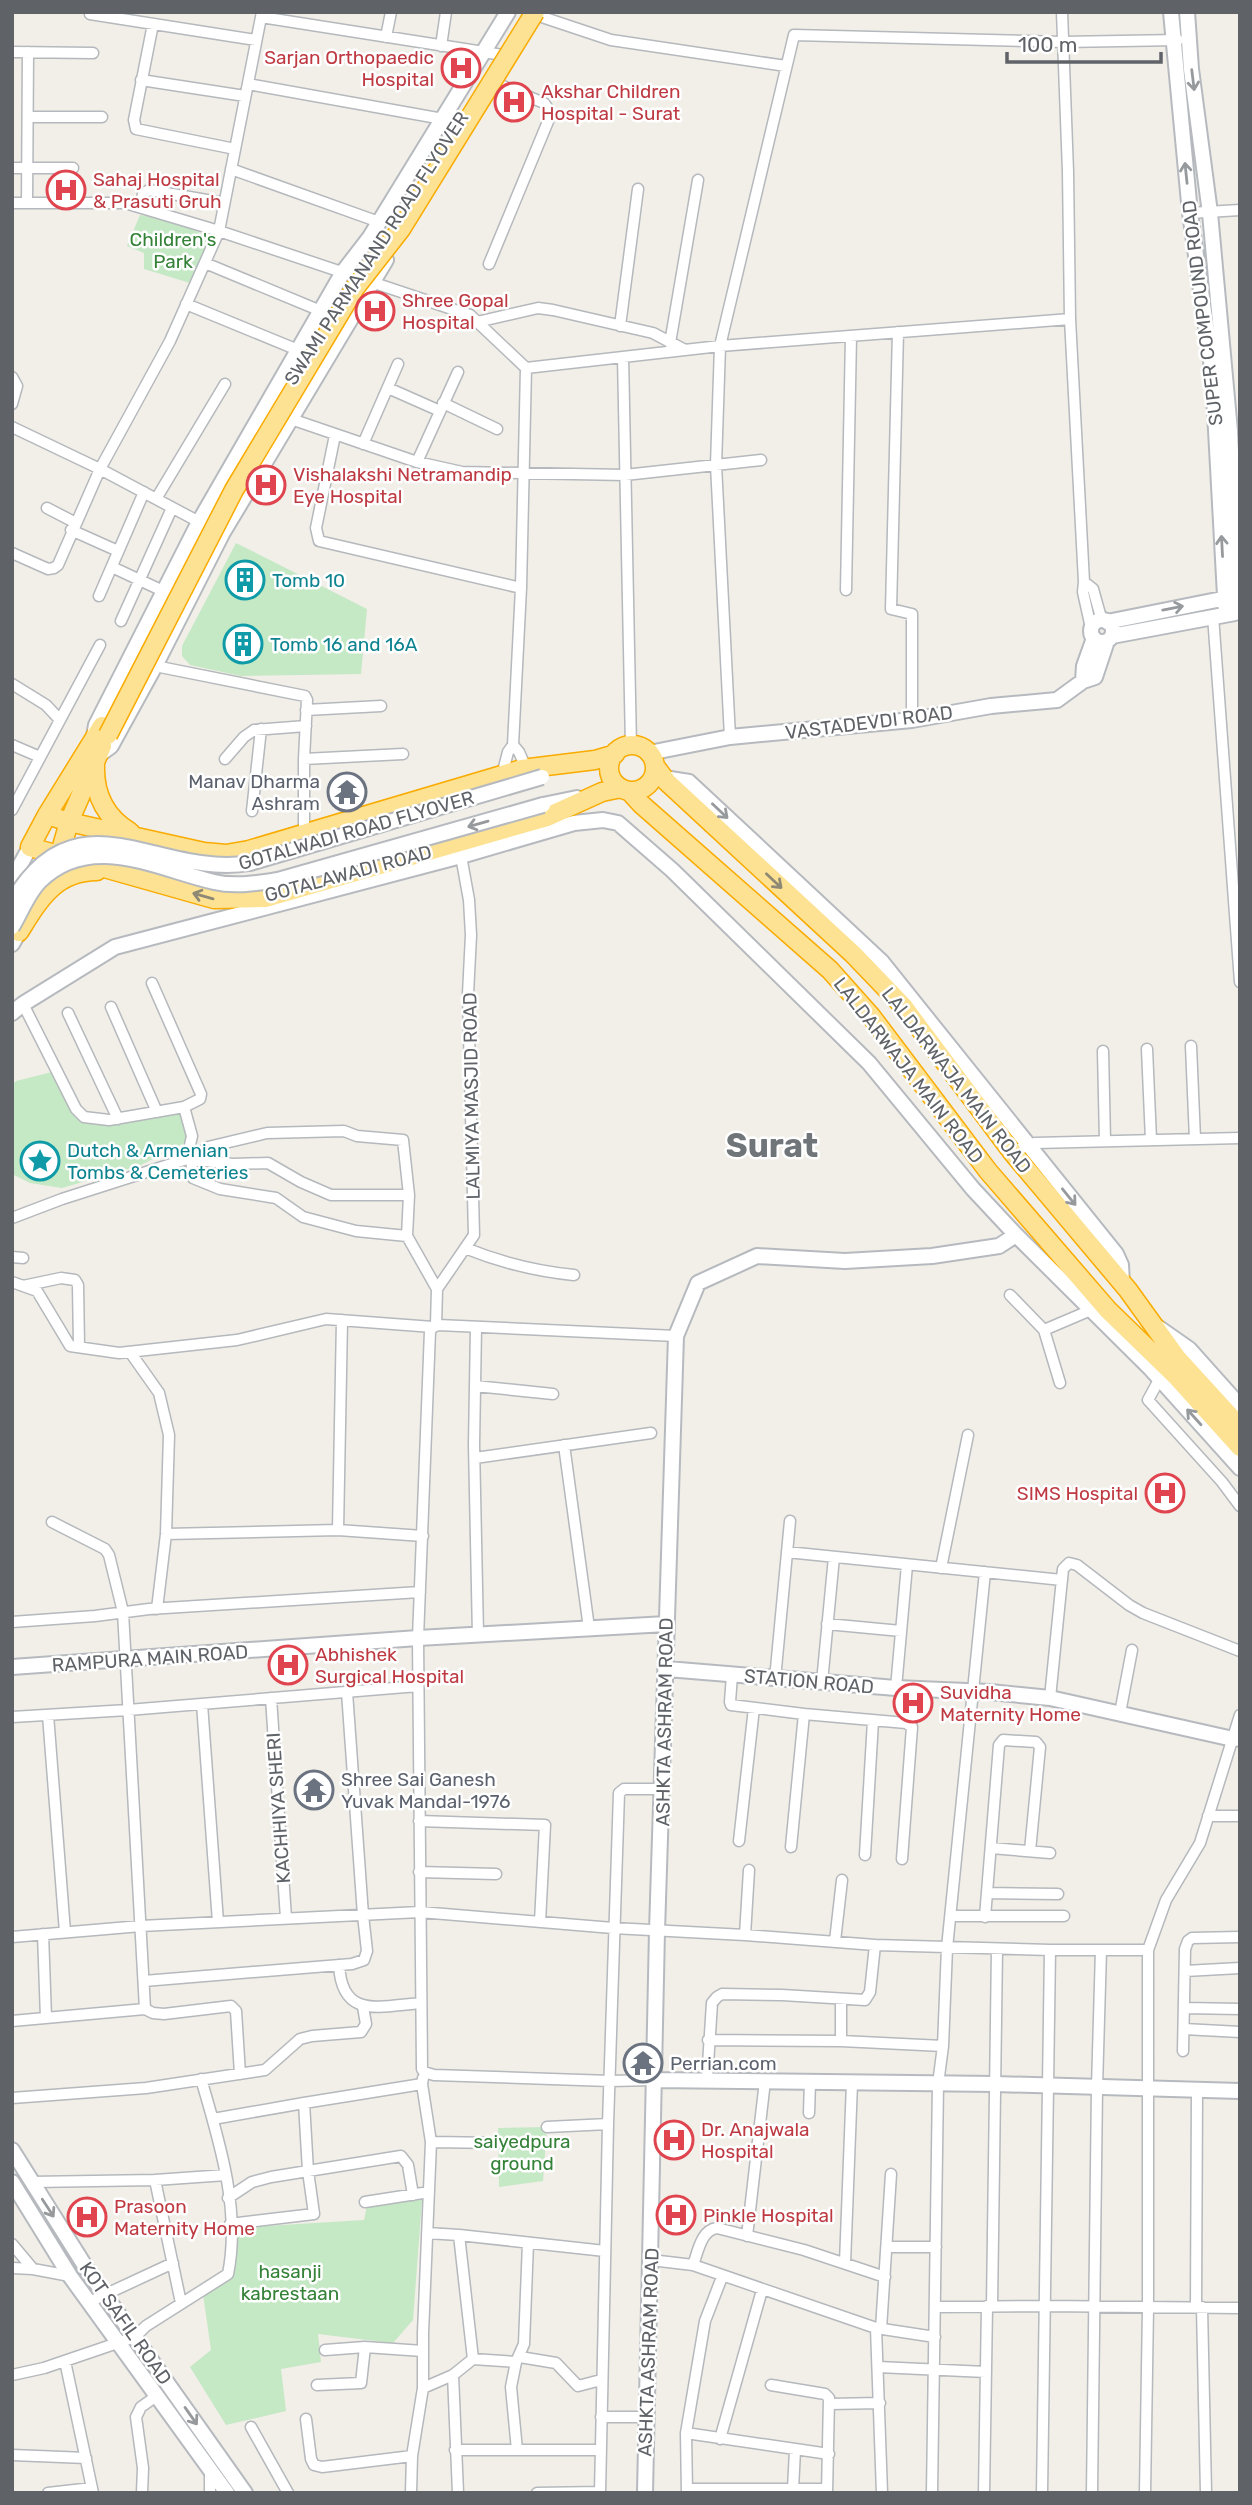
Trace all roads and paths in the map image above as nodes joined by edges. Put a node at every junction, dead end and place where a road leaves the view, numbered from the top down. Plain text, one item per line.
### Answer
1 (391, 12) edge
2 (446, 12) edge
3 (508, 12) edge
4 (1062, 12) edge
5 (1171, 12) edge
6 (1187, 12) edge
7 (535, 13) edge
8 (90, 15) dead end
9 (261, 15) edge
10 (130, 16) edge
11 (153, 24) junction
12 (386, 37) junction
13 (256, 40) junction
14 (1173, 40) junction
15 (1188, 40) junction
16 (1063, 42) junction
17 (440, 46) junction
18 (12, 52) edge
19 (28, 52) junction
20 (93, 53) dead end
21 (485, 53) junction
22 (514, 57) junction
23 (786, 66) junction
24 (141, 80) junction
25 (248, 84) junction
26 (498, 84) junction
27 (245, 96) junction
28 (28, 117) junction
29 (102, 117) dead end
30 (443, 119) junction
31 (235, 149) junction
32 (73, 167) dead end
33 (12, 168) edge
34 (28, 168) junction
35 (231, 169) junction
36 (698, 180) dead end
37 (638, 189) dead end
38 (12, 203) edge
39 (27, 203) junction
40 (224, 203) junction
41 (139, 207) junction
42 (1240, 210) edge
43 (1210, 213) junction
44 (1190, 214) junction
45 (379, 222) junction
46 (219, 230) junction
47 (205, 262) junction
48 (489, 264) dead end
49 (343, 272) junction
50 (372, 282) junction
51 (186, 304) junction
52 (321, 310) junction
53 (1070, 319) junction
54 (477, 322) junction
55 (620, 326) junction
56 (898, 332) junction
57 (851, 336) junction
58 (670, 342) junction
59 (720, 346) junction
60 (298, 349) junction
61 (685, 350) junction
62 (623, 357) junction
63 (398, 365) dead end
64 (526, 368) junction
65 (458, 372) dead end
66 (12, 377) edge
67 (225, 384) dead end
68 (388, 388) junction
69 (12, 404) edge
70 (442, 407) junction
71 (291, 419) junction
72 (12, 427) edge
73 (497, 429) dead end
74 (335, 435) junction
75 (363, 444) junction
76 (761, 460) dead end
77 (417, 462) junction
78 (716, 466) junction
79 (100, 469) junction
80 (524, 474) junction
81 (625, 475) junction
82 (144, 492) junction
83 (156, 499) junction
84 (47, 508) dead end
85 (172, 508) junction
86 (199, 523) junction
87 (74, 526) junction
88 (222, 534) junction
89 (118, 551) junction
90 (12, 552) edge
91 (112, 567) junction
92 (140, 580) junction
93 (522, 587) junction
94 (846, 590) dead end
95 (163, 592) junction
96 (99, 596) dead end
97 (1234, 597) edge
98 (1230, 614) edge
99 (121, 621) dead end
100 (1102, 631) junction
101 (100, 645) dead end
102 (155, 666) junction
103 (12, 684) edge
104 (381, 706) dead end
105 (306, 710) junction
106 (60, 720) junction
107 (912, 720) junction
108 (306, 726) junction
109 (261, 729) junction
110 (730, 737) junction
111 (99, 741) junction
112 (12, 745) edge
113 (513, 745) junction
114 (631, 746) junction
115 (403, 754) dead end
116 (615, 754) junction
117 (40, 757) junction
118 (225, 759) dead end
119 (304, 759) junction
120 (656, 766) junction
121 (534, 773) junction
122 (502, 775) junction
123 (625, 790) junction
124 (602, 792) junction
125 (12, 810) edge
126 (252, 811) dead end
127 (47, 815) junction
128 (69, 822) junction
129 (304, 832) junction
130 (156, 840) junction
131 (1235, 840) edge
132 (30, 847) junction
133 (461, 856) junction
134 (59, 857) junction
135 (114, 871) junction
136 (12, 880) edge
137 (12, 902) edge
138 (15, 934) edge
139 (1240, 982) edge
140 (152, 983) dead end
141 (111, 1007) dead end
142 (18, 1008) edge
143 (68, 1013) dead end
144 (1191, 1046) dead end
145 (1147, 1049) dead end
146 (1103, 1051) dead end
147 (184, 1107) junction
148 (158, 1112) junction
149 (118, 1119) junction
150 (1240, 1138) edge
151 (1195, 1139) junction
152 (1151, 1140) junction
153 (1105, 1141) junction
154 (1020, 1149) junction
155 (189, 1159) junction
156 (988, 1171) junction
157 (973, 1189) junction
158 (409, 1195) junction
159 (12, 1218) edge
160 (407, 1236) junction
161 (1016, 1236) junction
162 (465, 1248) junction
163 (574, 1275) dead end
164 (18, 1284) edge
165 (437, 1289) junction
166 (1010, 1295) dead end
167 (1100, 1313) junction
168 (342, 1320) junction
169 (1152, 1323) junction
170 (434, 1326) junction
171 (476, 1327) junction
172 (1044, 1330) junction
173 (676, 1336) junction
174 (79, 1347) junction
175 (130, 1352) junction
176 (1168, 1377) junction
177 (1060, 1382) dead end
178 (475, 1386) junction
179 (553, 1394) dead end
180 (1240, 1406) edge
181 (1240, 1427) edge
182 (651, 1433) dead end
183 (968, 1435) dead end
184 (564, 1445) junction
185 (1240, 1447) edge
186 (475, 1458) junction
187 (1240, 1468) edge
188 (1240, 1506) edge
189 (790, 1521) dead end
190 (51, 1522) dead end
191 (338, 1530) junction
192 (166, 1534) junction
193 (423, 1536) junction
194 (787, 1552) junction
195 (834, 1557) junction
196 (907, 1564) junction
197 (942, 1568) junction
198 (985, 1572) junction
199 (1062, 1580) junction
200 (420, 1592) junction
201 (158, 1609) junction
202 (123, 1612) junction
203 (12, 1622) edge
204 (666, 1624) junction
205 (828, 1624) junction
206 (589, 1628) junction
207 (901, 1631) junction
208 (478, 1635) junction
209 (418, 1638) junction
210 (1132, 1650) dead end
211 (1240, 1651) edge
212 (125, 1661) junction
213 (12, 1667) edge
214 (667, 1670) junction
215 (732, 1675) junction
216 (775, 1679) junction
217 (822, 1682) junction
218 (418, 1686) junction
219 (896, 1688) junction
220 (347, 1692) junction
221 (973, 1692) junction
222 (271, 1698) junction
223 (1050, 1698) junction
224 (202, 1704) junction
225 (754, 1708) junction
226 (128, 1710) junction
227 (1120, 1713) junction
228 (804, 1714) junction
229 (48, 1715) junction
230 (1240, 1715) edge
231 (12, 1717) edge
232 (873, 1721) junction
233 (1236, 1738) edge
234 (663, 1789) junction
235 (1208, 1816) junction
236 (1240, 1816) edge
237 (419, 1821) junction
238 (739, 1841) dead end
239 (791, 1847) dead end
240 (991, 1847) junction
241 (1030, 1851) junction
242 (1050, 1853) dead end
243 (865, 1855) dead end
244 (902, 1858) dead end
245 (749, 1870) dead end
246 (419, 1872) junction
247 (496, 1874) dead end
248 (842, 1880) dead end
249 (987, 1893) junction
250 (1058, 1894) dead end
251 (419, 1912) junction
252 (363, 1915) junction
253 (951, 1916) junction
254 (1065, 1916) dead end
255 (985, 1917) junction
256 (286, 1919) junction
257 (218, 1922) junction
258 (540, 1922) junction
259 (141, 1926) junction
260 (614, 1928) junction
261 (657, 1931) junction
262 (65, 1932) junction
263 (43, 1934) junction
264 (745, 1935) junction
265 (12, 1937) edge
266 (1240, 1937) edge
267 (835, 1941) junction
268 (875, 1945) junction
269 (947, 1948) junction
270 (997, 1949) junction
271 (1050, 1950) junction
272 (1101, 1950) junction
273 (1149, 1950) junction
274 (339, 1965) junction
275 (1240, 1968) edge
276 (1185, 1971) junction
277 (144, 1981) junction
278 (841, 1999) junction
279 (421, 2003) junction
280 (363, 2007) junction
281 (1184, 2008) junction
282 (145, 2009) junction
283 (1240, 2009) edge
284 (46, 2018) junction
285 (12, 2021) edge
286 (1184, 2029) junction
287 (1240, 2032) edge
288 (708, 2040) junction
289 (841, 2041) junction
290 (943, 2046) junction
291 (1184, 2051) dead end
292 (424, 2072) junction
293 (240, 2074) junction
294 (201, 2079) junction
295 (653, 2080) junction
296 (707, 2080) junction
297 (610, 2081) junction
298 (765, 2081) junction
299 (810, 2082) junction
300 (852, 2083) junction
301 (422, 2084) junction
302 (938, 2084) junction
303 (995, 2084) junction
304 (1049, 2085) junction
305 (1097, 2087) junction
306 (1149, 2088) junction
307 (1197, 2090) junction
308 (1240, 2091) edge
309 (12, 2098) edge
310 (304, 2103) junction
311 (809, 2113) dead end
312 (213, 2119) junction
313 (608, 2124) junction
314 (547, 2127) dead end
315 (431, 2142) junction
316 (498, 2143) dead end
317 (12, 2150) edge
318 (308, 2171) junction
319 (891, 2174) dead end
320 (226, 2175) junction
321 (155, 2180) junction
322 (12, 2182) edge
323 (32, 2182) junction
324 (429, 2192) junction
325 (413, 2195) junction
326 (228, 2197) junction
327 (365, 2202) dead end
328 (230, 2224) junction
329 (427, 2234) junction
330 (459, 2235) junction
331 (747, 2236) junction
332 (12, 2244) edge
333 (528, 2244) junction
334 (887, 2247) junction
335 (936, 2247) junction
336 (605, 2251) junction
337 (651, 2260) junction
338 (173, 2263) junction
339 (845, 2263) junction
340 (693, 2265) junction
341 (12, 2268) edge
342 (33, 2269) junction
343 (70, 2276) junction
344 (723, 2277) junction
345 (885, 2277) junction
346 (762, 2290) junction
347 (104, 2295) junction
348 (89, 2302) junction
349 (181, 2303) junction
350 (989, 2306) junction
351 (1045, 2306) junction
352 (936, 2307) junction
353 (1095, 2307) junction
354 (1199, 2307) junction
355 (1149, 2308) junction
356 (1240, 2308) edge
357 (878, 2329) junction
358 (135, 2337) junction
359 (935, 2337) junction
360 (120, 2344) junction
361 (365, 2347) junction
362 (325, 2350) dead end
363 (423, 2351) junction
364 (473, 2359) junction
365 (518, 2359) junction
366 (65, 2361) junction
367 (878, 2367) junction
368 (934, 2370) junction
369 (986, 2372) junction
370 (12, 2375) edge
371 (453, 2375) junction
372 (601, 2380) junction
373 (317, 2385) dead end
374 (771, 2385) dead end
375 (423, 2388) junction
376 (158, 2395) junction
377 (880, 2403) junction
378 (830, 2404) junction
379 (601, 2417) junction
380 (646, 2417) junction
381 (306, 2419) dead end
382 (251, 2427) dead end
383 (686, 2433) junction
384 (720, 2440) junction
385 (455, 2450) junction
386 (517, 2450) junction
387 (601, 2450) junction
388 (795, 2450) junction
389 (829, 2454) junction
390 (12, 2455) edge
391 (412, 2456) junction
392 (86, 2458) junction
393 (210, 2471) junction
394 (793, 2489) junction
395 (92, 2491) edge
396 (687, 2491) edge
397 (827, 2491) edge
398 (48, 2493) edge
399 (142, 2493) edge
400 (210, 2493) edge
401 (227, 2493) edge
402 (245, 2493) edge
403 (288, 2493) edge
404 (411, 2493) edge
405 (458, 2493) edge
406 (537, 2493) edge
407 (600, 2493) edge
408 (645, 2493) edge
409 (882, 2493) edge
410 (932, 2493) edge
411 (984, 2493) edge
412 (1042, 2493) edge
413 (1092, 2493) edge
414 (1145, 2493) edge
415 (1206, 2493) edge

1 - 12 street
2 - 17 street
3 - 21 street
4 - 16 street
5 - 14 street, SUPER COMPOUND ROAD
6 - 15 street, SUPER COMPOUND ROAD
7 - 22 street
7 - 23 street
7 - 111 highway, SWAMI PARMANAND ROAD FLYOVER
8 - 10 street
9 - 12 street
9 - 13 street
10 - 11 street
11 - 13 street
11 - 24 street
12 - 17 street
13 - 25 street
14 - 15 street
14 - 16 street
44 -> 14 street, SUPER COMPOUND ROAD
15 -> 43 street, SUPER COMPOUND ROAD
16 - 23 street
16 - 53 street
17 - 21 street
18 - 19 street
19 - 20 street
19 - 28 street
21 - 22 street
21 - 30 street
22 - 26 street
23 - 59 street
24 - 27 street
24 - 31 street
25 - 27 street
25 - 30 street
26 - 48 street
26 - 50 street
27 - 31 street
28 - 29 street
28 - 34 street
30 - 45 street
31 - 35 street
32 - 34 street
33 - 34 street
34 - 39 street
35 - 40 street
35 - 45 street
36 - 58 street
37 - 55 street
38 - 39 street
39 - 41 street
40 - 41 street
40 - 46 street
41 - 46 street
42 - 43 street
43 - 44 street
43 - 97 street, SUPER COMPOUND ROAD
97 -> 44 street, SUPER COMPOUND ROAD
45 - 49 street
46 - 47 street
46 - 49 street
47 - 51 street
47 - 52 street
49 - 50 street
49 - 52 street
50 - 54 street
50 - 71 street
51 - 60 street
51 - 79 street
52 - 60 street
53 - 56 street
53 - 100 street
54 - 55 street
54 - 64 street
55 - 58 street
56 - 57 street
56 - 107 street
57 - 59 street
57 - 94 street
58 - 61 street
59 - 61 street
59 - 78 street
60 - 86 street
61 - 62 street
62 - 64 street
62 - 81 street
63 - 68 street
64 - 80 street
65 - 70 street
66 - 69 street
67 - 83 street
68 - 70 street
68 - 75 street
70 - 73 street
70 - 77 street
71 - 74 street
71 - 88 street
72 - 79 street
74 - 75 street
74 - 93 street
75 - 77 street
76 - 78 street
77 - 80 street
78 - 81 street
78 - 110 street
79 - 82 street
79 - 87 street
80 - 81 street
80 - 93 street
81 - 114 street
82 - 83 street
82 - 89 street
83 - 85 street
84 - 87 street
85 - 86 street
85 - 92 street
86 - 88 street
86 - 95 street
87 - 89 street
87 - 90 street
88 - 102 street
89 - 91 street
91 - 92 street
91 - 96 street
92 - 95 street
92 - 99 street
93 - 113 street
95 - 111 street
97 - 98 street, SUPER COMPOUND ROAD
100 -> 97 street
98 - 100 street
98 - 131 street
100 - 107 street, VASTADEVDI ROAD
101 - 106 street
102 - 105 street
102 - 111 street
103 - 106 street
104 - 105 street
105 - 108 street
106 - 117 street
107 - 110 street, VASTADEVDI ROAD
108 - 109 street
108 - 119 street
109 - 118 street
109 - 126 street
110 - 120 street, VASTADEVDI ROAD
111 - 127 highway
111 - 128 highway
111 - 130 highway
112 - 117 street
113 - 121 street
113 - 122 street
114 - 116 highway
114 - 120 highway
115 - 119 street
116 - 121 highway
116 - 123 highway
117 - 125 street
119 - 129 street
120 - 123 highway
120 -> 154 highway, LALDARWAJA MAIN ROAD
121 - 122 highway
121 - 137 street, GOTALWADI ROAD FLYOVER, bridge
122 - 129 highway
123 - 124 highway, GOTALAWADI ROAD
123 - 156 highway, LALDARWAJA MAIN ROAD
124 -> 135 highway, GOTALAWADI ROAD
124 -> 138 street, GOTALWADI ROAD FLYOVER, bridge
127 - 128 highway
127 - 132 highway
128 - 130 highway
128 - 134 highway
129 - 130 highway
131 - 139 street
132 - 134 highway, GOTALAWADI ROAD
132 - 136 street
133 - 142 street
133 - 157 street
133 - 162 street, LALMIYA MASJID ROAD
134 - 135 highway, GOTALAWADI ROAD
134 - 138 street
135 - 138 highway
140 - 147 street
141 - 148 street
142 - 149 street
143 - 149 street
144 - 151 street
145 - 152 street
146 - 153 street
147 - 148 street
147 - 155 street
148 - 149 street
150 - 151 street
151 - 152 street
152 - 153 street
153 - 154 street
154 -> 169 highway, LALDARWAJA MAIN ROAD
155 - 158 street
155 - 158 street
155 - 159 street
155 - 160 street
156 - 157 street
156 - 167 highway, LALDARWAJA MAIN ROAD
157 - 161 street
158 - 160 street
160 - 165 street
161 - 167 street
161 - 173 street, ASHKTA ASHRAM ROAD
162 - 163 street
162 - 165 street, LALMIYA MASJID ROAD
164 - 174 street
164 - 174 street
165 - 170 street
166 - 172 street
167 - 172 street
167 - 176 highway, LALDARWAJA MAIN ROAD
168 - 170 street
168 - 175 street
168 - 191 street
169 - 180 street
169 - 181 highway, LALDARWAJA MAIN ROAD
170 - 171 street
170 - 193 street
171 - 173 street
171 - 178 street
172 - 177 street
173 - 204 street, ASHKTA ASHRAM ROAD
174 - 175 street
175 - 192 street
176 - 185 highway, LALDARWAJA MAIN ROAD
187 -> 176 street
176 - 188 street
178 - 179 street
178 - 186 street
182 - 184 street
183 - 197 street
184 - 186 street
184 - 206 street
186 - 208 street
189 - 194 street
190 - 202 street
191 - 192 street
191 - 193 street
192 - 201 street
193 - 200 street
194 - 195 street
194 - 216 street
195 - 196 street
195 - 205 street
196 - 197 street
196 - 207 street
197 - 198 street
198 - 199 street
198 - 221 street
199 - 211 street
199 - 223 street
200 - 201 street
200 - 209 street
201 - 202 street
202 - 203 street
202 - 212 street
204 - 206 street, RAMPURA MAIN ROAD
204 - 214 street, ASHKTA ASHRAM ROAD
205 - 207 street
205 - 217 street
206 - 208 street, RAMPURA MAIN ROAD
207 - 219 street
208 - 209 street, RAMPURA MAIN ROAD
209 - 212 street, RAMPURA MAIN ROAD
209 - 218 street
210 - 227 street
212 - 213 street, RAMPURA MAIN ROAD
212 - 226 street
214 - 215 street, STATION ROAD
214 - 234 street, ASHKTA ASHRAM ROAD
215 - 216 street, STATION ROAD
215 - 225 street
216 - 217 street, STATION ROAD
217 - 219 street, STATION ROAD
218 - 220 street
218 - 237 street
219 - 221 street, STATION ROAD
220 - 222 street
220 - 252 street
221 - 223 street, STATION ROAD
221 - 253 street
222 - 224 street
222 - 256 street, KACHHIYA SHERI
223 - 227 street, STATION ROAD
224 - 226 street
224 - 257 street
225 - 228 street
225 - 238 street
226 - 229 street
226 - 259 street
227 - 233 street, STATION ROAD
228 - 232 street
228 - 239 street
229 - 231 street
229 - 262 street
230 - 233 street
232 - 243 street
232 - 244 street
233 - 235 street
234 - 260 street
234 - 261 street, ASHKTA ASHRAM ROAD
235 - 236 street
235 - 273 street
237 - 246 street
237 - 258 street
240 - 241 street
240 - 241 street
240 - 249 street
241 - 242 street
245 - 264 street
246 - 247 street
246 - 251 street
248 - 267 street
249 - 250 street
249 - 255 street
251 - 252 street
251 - 258 street
251 - 279 street
252 - 256 street
252 - 274 street
253 - 255 street
253 - 269 street
254 - 255 street
256 - 257 street
257 - 259 street
258 - 260 street
259 - 262 street
259 - 277 street
260 - 261 street
260 - 297 street
261 - 264 street
261 - 295 street, ASHKTA ASHRAM ROAD
262 - 263 street
263 - 265 street
263 - 284 street
264 - 267 street
266 - 276 street
267 - 268 street
268 - 269 street
268 - 278 street
269 - 270 street
269 - 290 street
270 - 271 street
270 - 303 street
271 - 272 street
271 - 304 street
272 - 273 street
272 - 305 street
273 - 306 street
274 - 277 street
274 - 280 street
275 - 276 street
276 - 281 street
277 - 282 street
278 - 288 street
278 - 289 street
279 - 280 street
279 - 292 street
280 - 293 street
281 - 283 street
281 - 286 street
282 - 284 street
282 - 293 street
284 - 285 street
286 - 287 street
286 - 291 street
288 - 289 street
288 - 296 street
289 - 290 street
290 - 302 street
292 - 297 street
292 - 301 street
293 - 294 street
294 - 309 street
294 - 312 street
295 - 296 street
295 - 297 street
295 - 337 street, ASHKTA ASHRAM ROAD
296 - 298 street
297 - 313 street
298 - 299 street
298 - 331 street
299 - 300 street
299 - 311 street
300 - 302 street
300 - 339 street
301 - 310 street
301 - 315 street
302 - 303 street
302 - 335 street
303 - 304 street
303 - 350 street
304 - 305 street
304 - 351 street
305 - 306 street
305 - 353 street
306 - 307 street
306 - 355 street
307 - 308 street
307 - 354 street
310 - 312 street
310 - 318 street
312 - 320 street
313 - 314 street
313 - 336 street
315 - 316 street
315 - 324 street
317 - 323 street, KOT SAFIL ROAD
318 - 325 street
318 - 326 street
318 - 328 street
319 - 334 street
320 - 321 street
320 - 326 street
321 - 323 street
321 - 338 street
322 - 343 street, KOT SAFIL ROAD
323 -> 347 street, KOT SAFIL ROAD
324 - 325 street
324 - 329 street
325 - 327 street
326 - 328 street
328 - 349 street
329 - 330 street
329 - 363 street
330 - 333 street
330 - 364 street
331 - 339 street
331 - 340 street
332 - 342 street
333 - 336 street
333 - 365 street
334 - 335 street
334 - 345 street
335 - 352 street
336 - 372 street
337 - 340 street
337 - 380 street, ASHKTA ASHRAM ROAD
338 - 347 street
338 - 349 street
339 - 345 street
340 - 344 street
341 - 342 street
342 - 343 street
343 - 348 street, KOT SAFIL ROAD
344 - 346 street
344 - 383 street
345 - 357 street
346 - 357 street
346 - 384 street
347 - 348 street
347 - 358 street, KOT SAFIL ROAD
348 - 360 street, KOT SAFIL ROAD
349 - 358 street
350 - 351 street
350 - 352 street
350 - 369 street
351 - 353 street
351 - 412 street
352 - 359 street
353 - 355 street
353 - 413 street
354 - 355 street
354 - 356 street
354 - 415 street
355 - 414 street
357 - 359 street
357 - 367 street
358 - 360 street
358 -> 402 street, KOT SAFIL ROAD
359 - 368 street
360 - 366 street
360 - 376 street, KOT SAFIL ROAD
361 - 362 street
361 - 363 street
361 - 373 street
363 - 375 street
364 - 365 street
364 - 371 street
365 - 372 street
365 - 386 street
366 - 370 street
366 - 392 street
367 - 368 street
367 - 377 street
368 - 369 street
368 - 410 street
369 - 411 street
371 - 375 street
371 - 385 street
372 - 379 street
374 - 378 street
375 - 391 street
376 - 393 street, KOT SAFIL ROAD
376 - 399 street
377 - 378 street
377 - 409 street
378 - 389 street
379 - 380 street
379 - 387 street
380 - 408 street, ASHKTA ASHRAM ROAD
381 - 391 street
382 - 403 street
383 - 384 street
383 - 396 street
384 - 388 street
385 - 386 street
385 - 405 street
386 - 387 street
387 - 407 street
388 - 389 street
388 - 394 street
389 - 397 street
390 - 392 street
391 - 404 street
392 - 395 street
393 - 400 street
393 - 401 street, KOT SAFIL ROAD
394 - 396 street
394 - 397 street
395 - 398 street
406 - 407 street

